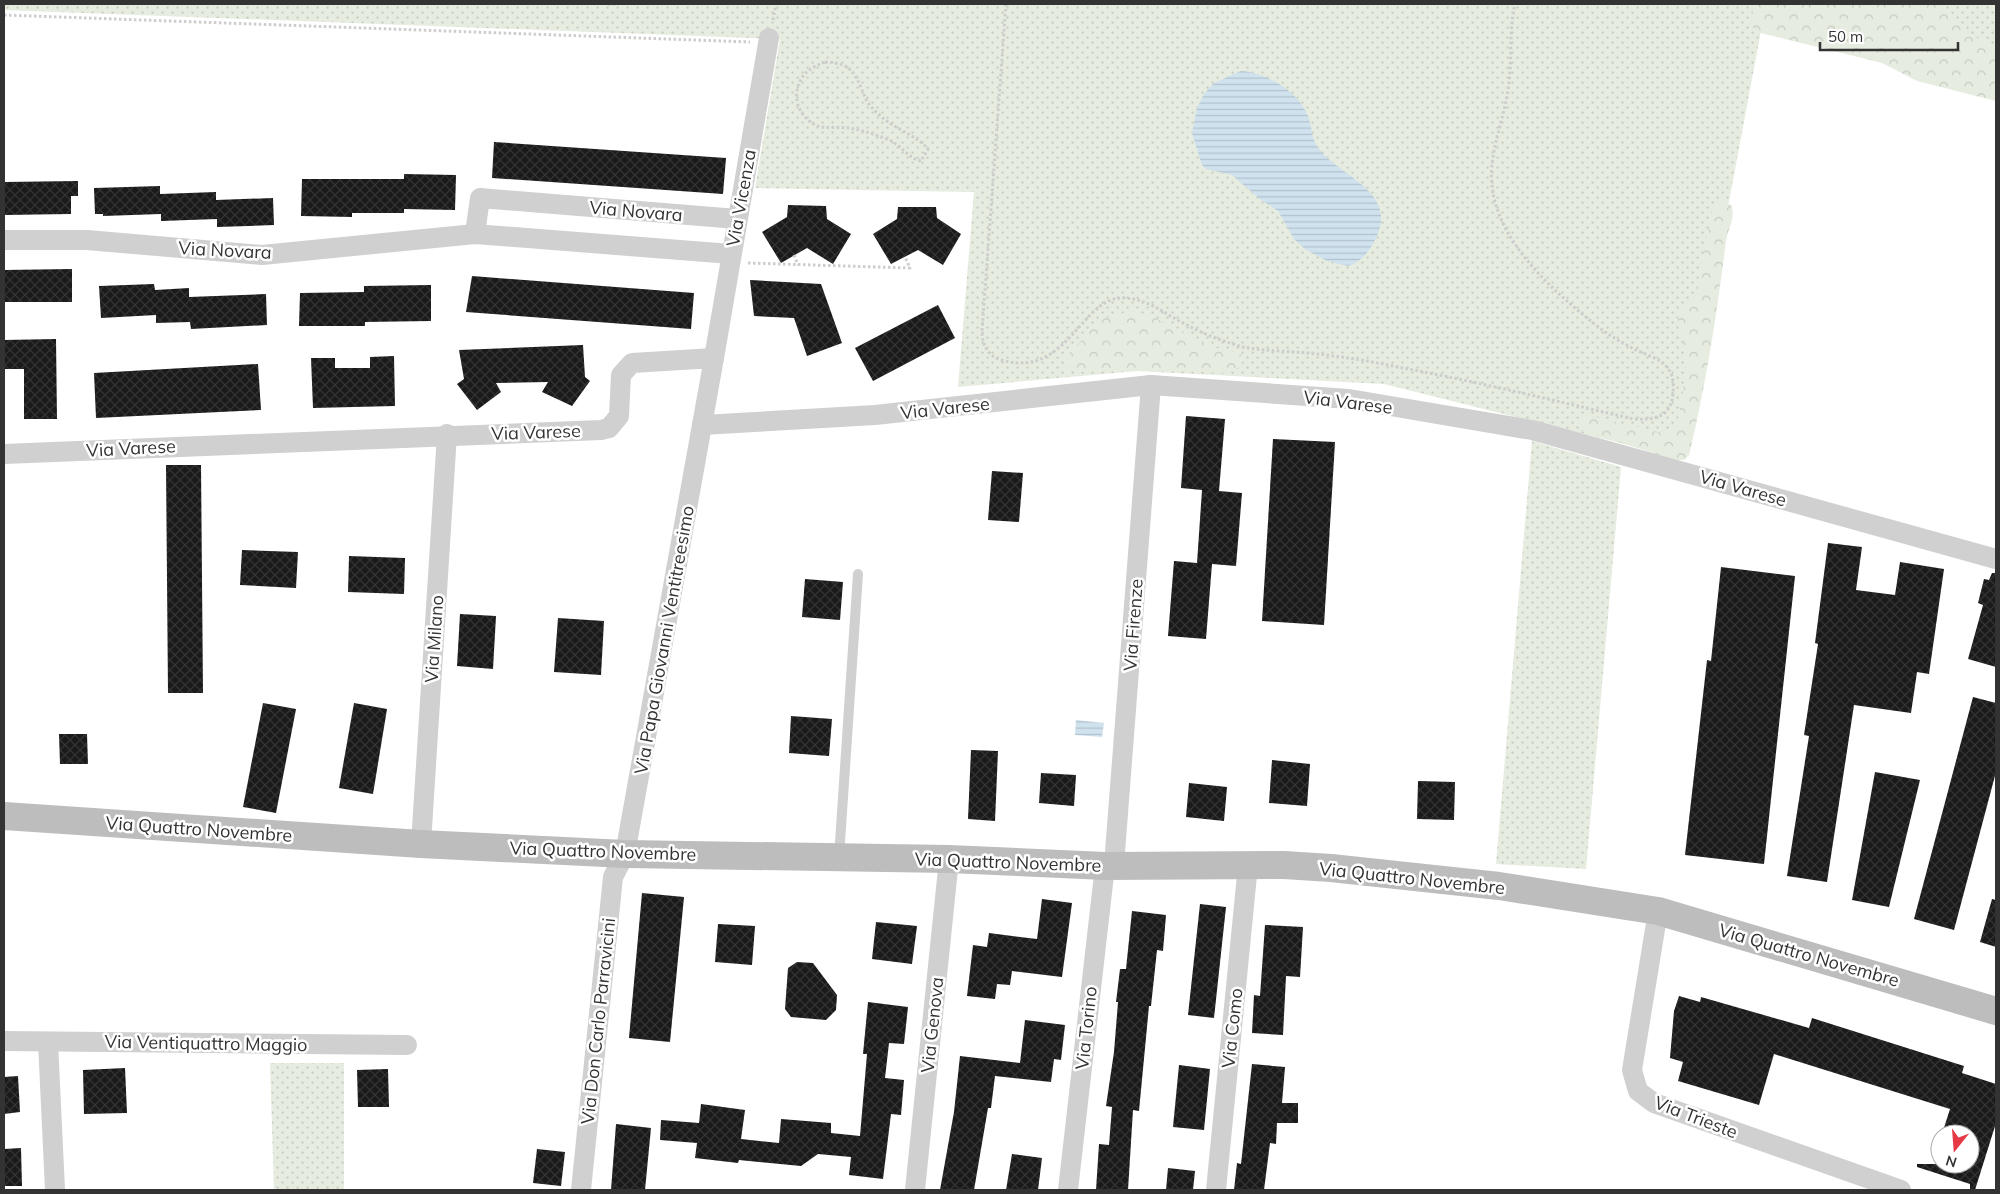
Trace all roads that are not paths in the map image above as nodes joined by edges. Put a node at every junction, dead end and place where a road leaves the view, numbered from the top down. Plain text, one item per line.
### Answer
1 (769, 40) road end
2 (738, 219) junction
3 (475, 234) junction
4 (4, 240) edge
5 (731, 258) junction
6 (714, 358) junction
7 (1151, 385) junction
8 (702, 425) junction
9 (447, 434) junction
10 (4, 454) edge
11 (1996, 559) edge
12 (858, 574) dead end
13 (4, 816) edge
14 (421, 844) junction
15 (625, 854) junction
16 (839, 857) junction
17 (949, 859) junction
18 (1109, 865) junction
19 (1248, 865) junction
20 (1658, 910) junction
21 (1996, 1011) edge
22 (4, 1042) edge
23 (48, 1042) junction
24 (408, 1045) dead end
25 (55, 1190) edge
26 (581, 1190) edge
27 (915, 1190) edge
28 (1068, 1190) edge
29 (1216, 1190) edge
30 (1900, 1190) edge

1 - 2 street, Via Vicenza
2 - 3 street, Via Novara
2 - 5 street, Via Vicenza
3 - 4 street, Via Novara
3 - 5 street, Via Novara
5 - 6 street, Via Vicenza
6 - 8 street
6 - 9 street, Via Varese
7 - 8 street, Via Varese
7 - 11 street, Via Varese
7 - 18 street, Via Firenze
8 - 15 street, Via Papa Giovanni Ventitreesimo
9 - 10 street, Via Varese
9 - 14 street, Via Milano
12 - 16 lane
13 - 14 street, Via Quattro Novembre
14 - 15 street, Via Quattro Novembre
15 - 16 street, Via Quattro Novembre
15 - 26 street, Via Don Carlo Parravicini
16 - 17 street, Via Quattro Novembre
17 - 18 street, Via Quattro Novembre
17 - 27 street, Via Genova
18 - 19 street, Via Quattro Novembre
18 - 28 street, Via Torino
19 - 20 street, Via Quattro Novembre
19 - 29 street, Via Como
20 - 21 street, Via Quattro Novembre
20 - 30 street, Via Trieste
22 - 23 street, Via Ventiquattro Maggio
23 - 24 street, Via Ventiquattro Maggio
23 - 25 street

